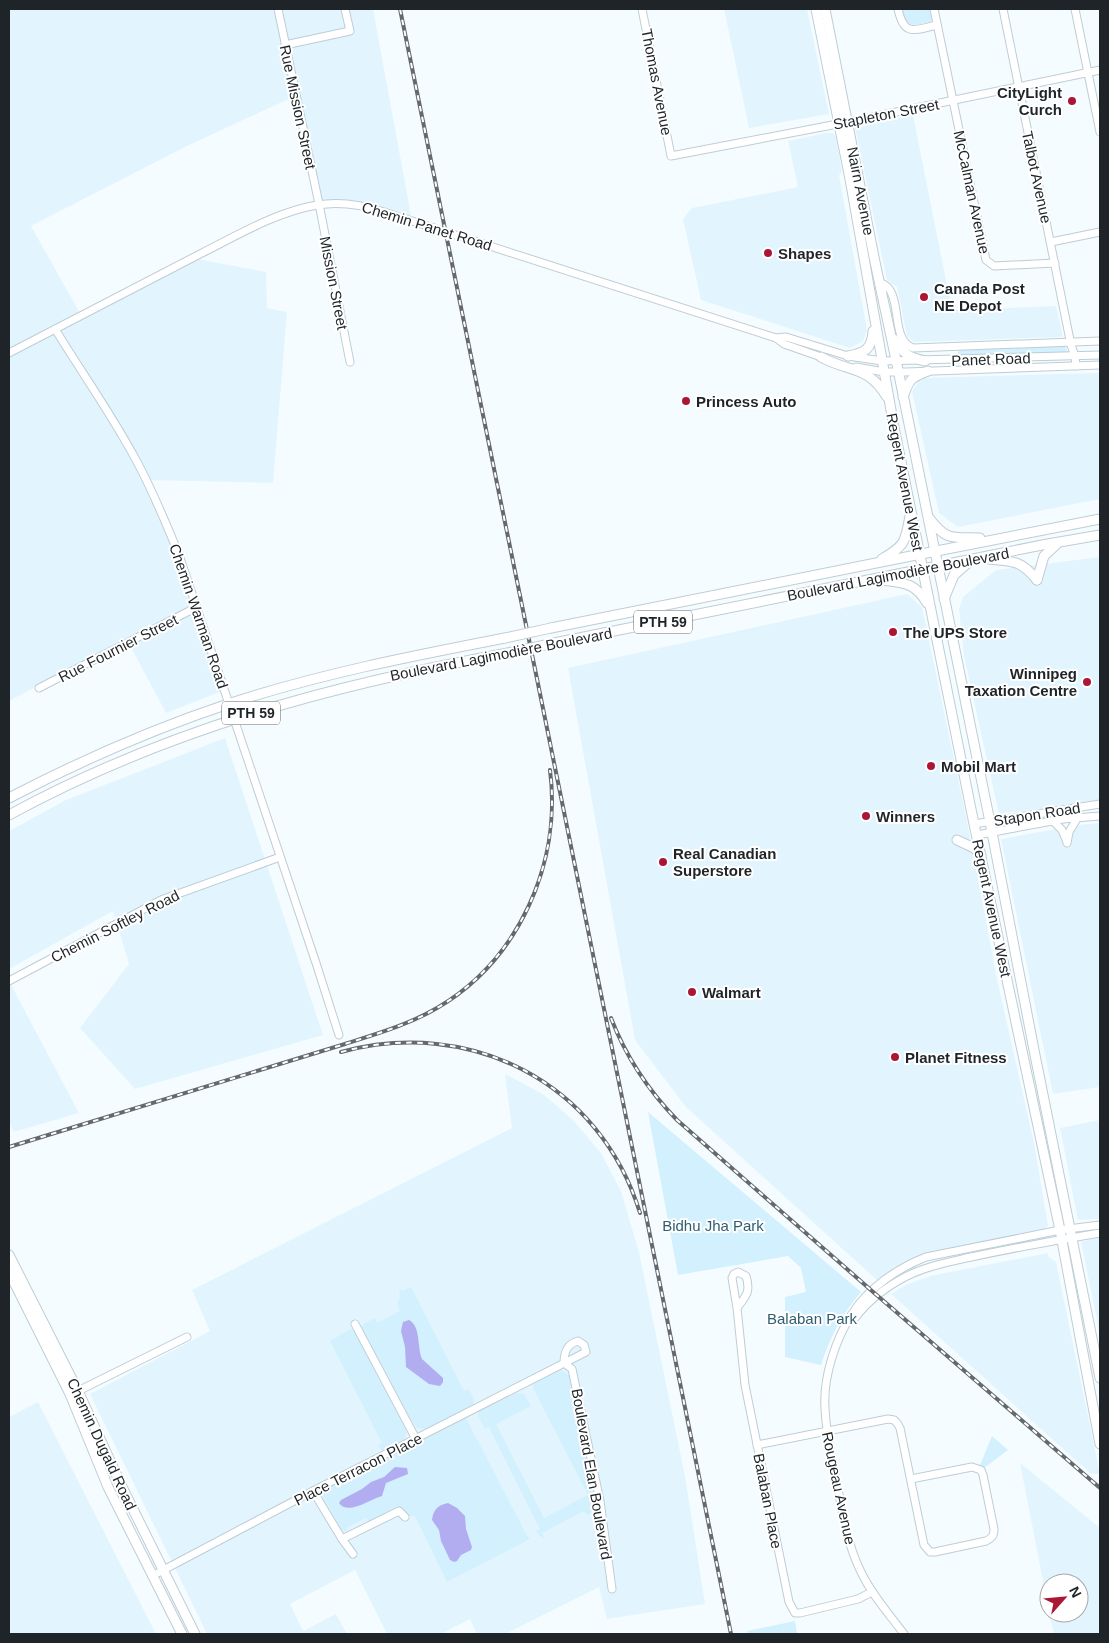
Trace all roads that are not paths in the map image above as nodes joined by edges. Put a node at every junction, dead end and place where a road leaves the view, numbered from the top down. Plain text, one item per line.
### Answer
1 (278, 9) edge
2 (345, 9) edge
3 (642, 9) edge
4 (816, 9) edge
5 (825, 9) edge
6 (898, 9) edge
7 (934, 9) edge
8 (1003, 9) edge
9 (1075, 9) edge
10 (937, 25) junction
11 (285, 45) junction
12 (828, 45) junction
13 (1100, 70) edge
14 (1088, 72) junction
15 (1019, 87) junction
16 (952, 100) junction
17 (843, 123) junction
18 (1100, 132) edge
19 (671, 156) joint
20 (854, 179) junction
21 (319, 204) junction
22 (1100, 232) edge
23 (1051, 242) junction
24 (1055, 263) junction
25 (880, 282) junction
26 (869, 283) junction
27 (874, 311) junction
28 (900, 328) junction
29 (55, 329) junction
30 (890, 332) junction
31 (776, 338) junction
32 (1100, 341) edge
33 (804, 342) junction
34 (1071, 343) junction
35 (958, 346) junction
36 (801, 350) junction
37 (9, 353) edge
38 (1100, 355) edge
39 (848, 356) junction
40 (1072, 356) junction
41 (821, 357) junction
42 (948, 360) junction
43 (882, 361) junction
44 (896, 361) junction
45 (925, 361) junction
46 (350, 362) dead end
47 (1073, 366) junction
48 (1100, 366) edge
49 (928, 371) junction
50 (884, 372) junction
51 (898, 372) junction
52 (903, 397) junction
53 (890, 403) junction
54 (911, 511) junction
55 (927, 516) junction
56 (1100, 519) edge
57 (1100, 535) edge
58 (993, 539) junction
59 (1059, 542) junction
60 (934, 551) junction
61 (919, 554) junction
62 (975, 559) junction
63 (875, 563) junction
64 (938, 566) junction
65 (922, 569) junction
66 (874, 579) junction
67 (944, 599) junction
68 (197, 607) junction
69 (931, 609) junction
70 (39, 688) dead end
71 (229, 704) junction
72 (234, 718) junction
73 (971, 730) junction
74 (956, 733) junction
75 (9, 798) edge
76 (1100, 804) edge
77 (1066, 809) junction
78 (9, 815) edge
79 (1100, 816) edge
80 (1078, 817) junction
81 (1063, 819) junction
82 (1053, 821) junction
83 (990, 822) junction
84 (974, 824) junction
85 (992, 833) junction
86 (977, 835) junction
87 (957, 840) dead end
88 (981, 855) junction
89 (280, 857) junction
90 (9, 981) edge
91 (1016, 1021) junction
92 (1031, 1032) junction
93 (339, 1035) dead end
94 (1019, 1038) junction
95 (1034, 1050) junction
96 (1032, 1097) junction
97 (1045, 1102) junction
98 (1048, 1116) junction
99 (1040, 1132) junction
100 (1053, 1142) junction
101 (1042, 1144) junction
102 (1100, 1225) edge
103 (1100, 1233) edge
104 (1066, 1234) junction
105 (9, 1255) edge
106 (9, 1272) edge
107 (737, 1308) dead end
108 (355, 1324) dead end
109 (187, 1337) dead end
110 (564, 1363) joint
111 (1100, 1378) edge
112 (78, 1391) junction
113 (827, 1431) junction
114 (416, 1439) junction
115 (1100, 1439) edge
116 (757, 1445) junction
117 (911, 1480) junction
118 (313, 1491) junction
119 (405, 1517) dead end
120 (342, 1538) junction
121 (353, 1554) dead end
122 (162, 1571) junction
123 (152, 1576) junction
124 (612, 1589) dead end
125 (872, 1592) junction
126 (182, 1634) edge
127 (195, 1634) edge
128 (904, 1634) edge

1 - 11 street, Rue Mission Street
2 - 11 street
3 - 19 street, Thomas Avenue
4 - 12 main road, Nairn Avenue
5 - 12 main road, Nairn Avenue
6 - 10 street
7 - 10 street, McCalman Avenue
8 - 15 street, Talbot Avenue
9 - 14 street
10 - 16 street, McCalman Avenue
11 - 21 street, Rue Mission Street
12 - 17 main road, Nairn Avenue
13 - 14 street, Stapleton Street
14 - 15 street, Stapleton Street
14 - 18 street
15 - 16 street, Stapleton Street
15 - 23 street, Talbot Avenue
16 - 17 street, Stapleton Street
16 - 24 street, McCalman Avenue
17 - 19 street, Stapleton Street
17 - 20 main road, Nairn Avenue
20 - 25 main road, Nairn Avenue
20 - 26 main road, Nairn Avenue
21 - 29 street, Chemin Panet Road
21 - 31 street, Chemin Panet Road
21 - 46 street, Mission Street
22 - 23 street
23 - 24 street, Talbot Avenue
24 - 34 street, Talbot Avenue
25 - 26 main road
25 - 28 street
25 - 30 main road, Nairn Avenue
26 - 27 main road, Nairn Avenue
27 - 39 main road
27 - 43 main road, Nairn Avenue
28 - 30 street
28 - 35 street
29 - 37 street, Chemin Panet Road
29 - 68 street, Chemin Warman Road
30 - 44 main road, Nairn Avenue
30 - 45 main road
31 - 33 street, Chemin Panet Road
31 - 36 street, Chemin Panet Road
32 - 34 street
33 - 36 street
33 - 39 street, Chemin Panet Road
34 - 35 street
34 - 40 street, Talbot Avenue
35 - 42 street
36 - 41 street, Chemin Panet Road
38 - 40 street, Panet Road
39 - 43 street, Chemin Panet Road
40 - 42 street, Panet Road
40 - 47 street, Talbot Avenue
41 - 50 street, Chemin Panet Road
41 - 53 main road
42 - 45 street, Panet Road
43 - 44 street, Panet Road
43 - 50 main road, Nairn Avenue
44 - 45 street, Panet Road
44 - 51 main road, Nairn Avenue
47 - 48 street, Panet Road
47 - 49 street, Panet Road
49 - 51 street, Panet Road
49 - 52 main road
50 - 51 street, Panet Road
50 - 53 main road, Regent Avenue West
51 - 52 main road, Regent Avenue West
52 - 55 main road, Regent Avenue West
53 - 54 main road, Regent Avenue West
54 - 61 main road, Regent Avenue West
54 - 63 main road
55 - 58 main road
55 - 60 main road, Regent Avenue West
56 - 58 main road, Boulevard Lagimodière Boulevard / PTH 59
57 - 59 main road, Boulevard Lagimodière Boulevard / PTH 59
58 - 60 main road, Boulevard Lagimodière Boulevard / PTH 59
59 - 62 main road, Boulevard Lagimodière Boulevard / PTH 59
59 - 62 main road
60 - 61 main road, Boulevard Lagimodière Boulevard / PTH 59
60 - 64 main road, Regent Avenue West
61 - 63 main road, Boulevard Lagimodière Boulevard / PTH 59
61 - 65 main road, Regent Avenue West
62 - 64 main road, Boulevard Lagimodière Boulevard / PTH 59
62 - 67 main road
63 - 71 main road, Boulevard Lagimodière Boulevard / PTH 59, bridge
64 - 65 main road, Boulevard Lagimodière Boulevard / PTH 59
64 - 67 main road, Regent Avenue West
65 - 66 main road, Boulevard Lagimodière Boulevard / PTH 59
65 - 69 main road, Regent Avenue West
66 - 69 main road
66 - 72 main road, Boulevard Lagimodière Boulevard / PTH 59, bridge
67 - 73 main road, Regent Avenue West
68 - 70 street, Rue Fournier Street
68 - 71 street, Chemin Warman Road
69 - 74 main road, Regent Avenue West
71 - 72 street, Chemin Warman Road
71 - 75 main road, Boulevard Lagimodière Boulevard / PTH 59
72 - 78 main road, Boulevard Lagimodière Boulevard / PTH 59
72 - 89 street, Chemin Warman Road
73 - 74 main road
73 - 83 main road, Regent Avenue West
74 - 84 main road, Regent Avenue West
76 - 77 street, Stapon Road
77 - 81 street
77 - 83 street, Stapon Road
79 - 80 street, Stapon Road
80 - 81 street, Stapon Road
80 - 82 street
81 - 82 street, Stapon Road
82 - 85 street, Stapon Road
83 - 84 street, Stapon Road
83 - 85 main road, Regent Avenue West
84 - 86 main road, Regent Avenue West
85 - 86 street, Stapon Road
85 - 92 main road, Regent Avenue West
86 - 88 main road, Regent Avenue West
87 - 88 main road
88 - 91 main road, Regent Avenue West
89 - 90 street, Chemin Softley Road
89 - 93 street, Chemin Warman Road
91 - 92 main road
91 - 94 main road, Regent Avenue West
92 - 95 main road, Regent Avenue West
94 - 95 main road
94 - 96 main road, Regent Avenue West
95 - 97 main road, Regent Avenue West
96 - 97 main road
96 - 99 main road, Regent Avenue West
97 - 98 main road, Regent Avenue West
98 - 99 main road
98 - 100 main road, Regent Avenue West
99 - 101 main road, Regent Avenue West
100 - 101 main road
100 - 104 main road, Regent Avenue West
101 - 104 main road, Regent Avenue West
102 - 104 street
103 - 104 street
104 - 111 main road, Regent Avenue West
104 - 113 street, Rougeau Avenue
104 - 115 main road, Regent Avenue West
105 - 112 main road, Chemin Dugald Road
106 - 123 main road, Chemin Dugald Road
107 - 116 street, Balaban Place
108 - 114 street
109 - 112 street
110 - 114 street, Place Terracon Place
110 - 124 street, Boulevard Elan Boulevard
112 - 122 main road, Chemin Dugald Road
113 - 116 street
113 - 117 street
113 - 125 street, Rougeau Avenue
114 - 118 street, Place Terracon Place
116 - 125 street, Balaban Place
117 - 117 street
118 - 120 street
118 - 122 street, Place Terracon Place
119 - 120 street
120 - 121 street
122 - 123 street, Place Terracon Place
122 - 127 main road, Chemin Dugald Road
123 - 126 main road, Chemin Dugald Road
125 - 128 street, Rougeau Avenue

